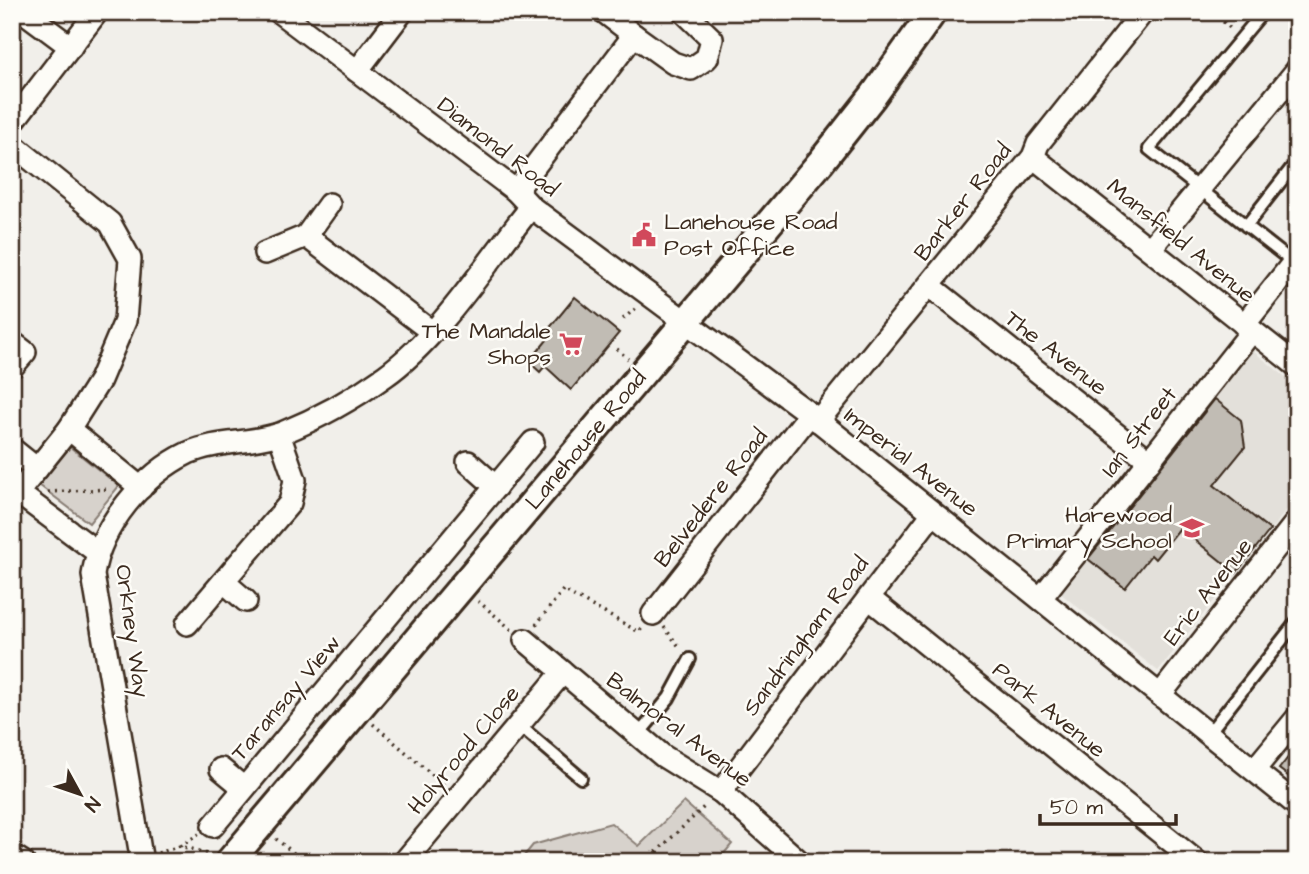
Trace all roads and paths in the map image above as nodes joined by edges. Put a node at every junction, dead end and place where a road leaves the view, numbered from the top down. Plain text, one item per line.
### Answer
1 (24, 12) edge
2 (97, 12) edge
3 (279, 12) edge
4 (402, 12) edge
5 (604, 12) edge
6 (684, 12) edge
7 (933, 12) edge
8 (1143, 12) edge
9 (1213, 12) edge
10 (1264, 12) edge
11 (634, 35) junction
12 (1241, 39) junction
13 (71, 47) junction
14 (356, 71) junction
15 (1297, 71) edge
16 (12, 123) edge
17 (12, 144) edge
18 (1033, 157) junction
19 (1297, 162) edge
20 (1200, 189) junction
21 (516, 191) junction
22 (329, 204) dead end
23 (531, 207) junction
24 (1246, 226) junction
25 (306, 236) junction
26 (1150, 249) junction
27 (265, 253) dead end
28 (1296, 262) edge
29 (930, 286) junction
30 (686, 321) junction
31 (1248, 328) junction
32 (432, 332) junction
33 (12, 342) edge
34 (1297, 366) edge
35 (12, 367) edge
36 (814, 418) junction
37 (69, 429) junction
38 (279, 434) junction
39 (533, 442) dead end
40 (12, 449) edge
41 (1150, 461) junction
42 (468, 462) dead end
43 (37, 468) junction
44 (496, 487) junction
45 (142, 488) junction
46 (15, 497) edge
47 (933, 513) junction
48 (1297, 521) edge
49 (96, 552) junction
50 (224, 582) junction
51 (463, 589) junction
52 (869, 598) junction
53 (1041, 598) junction
54 (246, 601) dead end
55 (653, 614) junction
56 (1297, 621) edge
57 (187, 624) dead end
58 (525, 640) junction
59 (368, 641) junction
60 (690, 659) joint
61 (398, 665) junction
62 (563, 672) junction
63 (1160, 695) junction
64 (358, 712) junction
65 (1297, 718) edge
66 (519, 725) junction
67 (1209, 734) junction
68 (638, 736) junction
69 (221, 769) dead end
70 (1254, 770) junction
71 (582, 778) dead end
72 (244, 788) junction
73 (721, 792) junction
74 (459, 797) junction
75 (1297, 805) edge
76 (212, 826) dead end
77 (259, 827) junction
78 (12, 855) edge
79 (141, 860) edge
80 (224, 860) edge
81 (23, 862) edge
82 (115, 862) edge
83 (304, 862) edge
84 (404, 862) edge
85 (646, 862) edge
86 (800, 862) edge
87 (1197, 862) edge

1 - 13 street
2 - 13 street
3 - 14 street, Diamond Road
4 - 14 street
5 - 11 street
6 - 11 street
7 - 30 street, Lanehouse Road
8 - 18 street, Barker Road
9 - 12 path
10 - 12 lane
11 - 21 street
12 - 20 lane
13 - 16 street
14 - 21 street, Diamond Road
15 - 20 street
17 - 37 street
18 - 26 street, Mansfield Avenue
18 - 29 street, Barker Road
19 - 24 lane
20 - 24 lane
20 - 26 street
21 - 23 street, Diamond Road
22 - 25 street
23 - 30 street, Diamond Road
23 - 32 street, Orkney Way
24 - 28 lane
25 - 27 street
25 - 32 street
26 - 31 street, Mansfield Avenue
28 - 31 street, Ian Street
29 - 36 street, Barker Road
29 - 41 street, The Avenue
30 - 36 street, Imperial Avenue
30 - 51 street, Lanehouse Road
31 - 34 street, Mansfield Avenue
31 - 41 street, Ian Street
32 - 38 street, Orkney Way
33 - 35 street
36 - 47 street, Imperial Avenue
36 - 55 street, Belvedere Road
37 - 43 street
37 - 45 street
38 - 45 street, Orkney Way
38 - 50 street
39 - 44 street, Taransay View
40 - 43 street
41 - 53 street, Ian Street
42 - 44 street
43 - 46 street
44 - 59 street, Taransay View
45 - 46 path
45 - 49 street, Orkney Way
46 - 49 street
47 - 52 street, Sandringham Road
47 - 53 street, Imperial Avenue
48 - 63 street, Eric Avenue
49 - 79 street, Orkney Way
50 - 54 street
50 - 57 street
51 - 58 path
51 - 61 street, Lanehouse Road
52 - 73 street, Sandringham Road
52 - 87 street, Park Avenue
53 - 63 street, Imperial Avenue
55 - 58 path
55 - 60 path
56 - 67 lane
58 - 62 street, Balmoral Avenue
59 - 61 street
59 - 72 street, Taransay View
60 - 68 lane
61 - 64 street, Lanehouse Road
62 - 66 street, Holyrood Close
62 - 68 street, Balmoral Avenue
63 - 67 street, Imperial Avenue
64 - 74 path
64 - 77 street, Lanehouse Road
65 - 70 street
66 - 71 lane
66 - 74 street, Holyrood Close
67 - 70 street, Imperial Avenue
68 - 73 street, Balmoral Avenue
69 - 72 street, Taransay View
70 - 75 street, Imperial Avenue
72 - 76 street, Taransay View
73 - 85 path
73 - 86 street, Balmoral Avenue
74 - 84 street, Holyrood Close
77 - 80 street, Lanehouse Road
77 - 83 path
78 - 81 street
79 - 80 path
79 - 82 path

